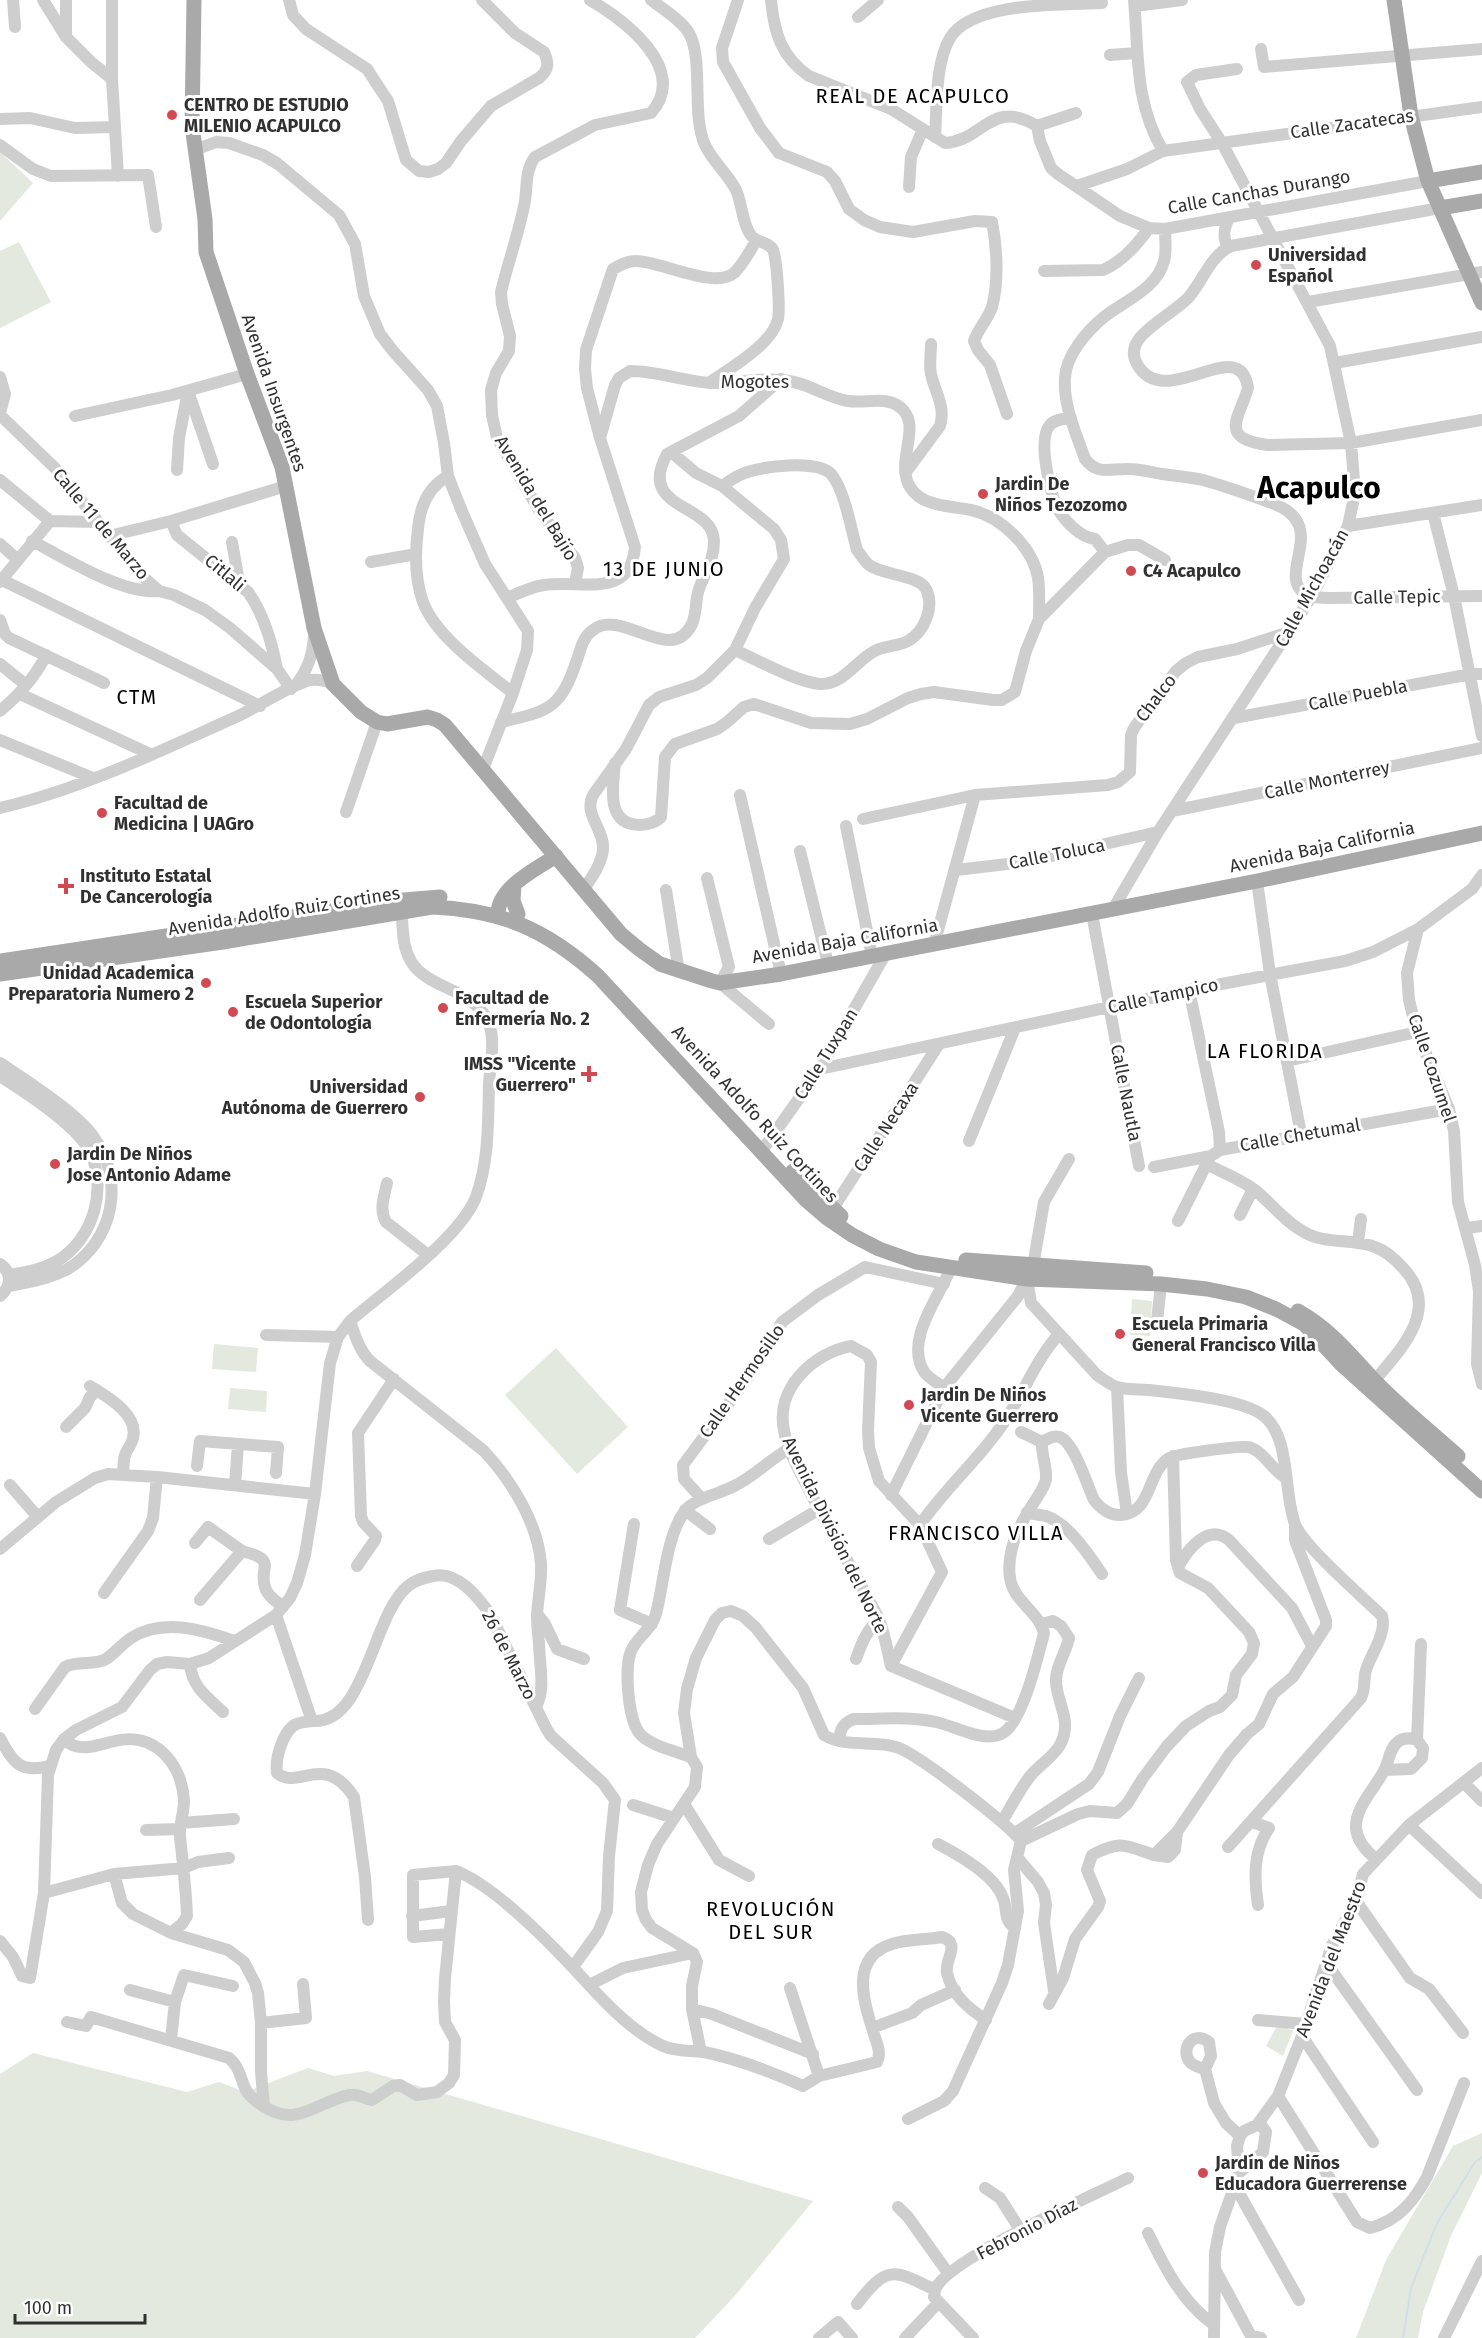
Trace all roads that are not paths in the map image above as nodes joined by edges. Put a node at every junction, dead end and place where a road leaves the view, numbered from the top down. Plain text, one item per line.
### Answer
1 (13, 0) edge
2 (43, 0) edge
3 (66, 0) edge
4 (112, 0) edge
5 (194, 0) edge
6 (289, 0) edge
7 (482, 0) edge
8 (590, 0) edge
9 (651, 0) edge
10 (738, 0) edge
11 (771, 0) edge
12 (878, 0) edge
13 (1182, 0) edge
14 (1394, 0) edge
15 (1102, 3) dead end
16 (1134, 3) edge
17 (1002, 4) edge
18 (858, 17) dead end
19 (15, 27) dead end
20 (66, 37) junction
21 (1261, 49) dead end
22 (1482, 49) edge
23 (1136, 53) junction
24 (1110, 55) dead end
25 (1401, 56) junction
26 (1237, 69) dead end
27 (112, 79) junction
28 (1482, 107) edge
29 (1076, 113) dead end
30 (1411, 116) junction
31 (0, 119) edge
32 (1037, 126) junction
33 (114, 127) junction
34 (923, 129) junction
35 (935, 137) junction
36 (1222, 143) junction
37 (0, 145) edge
38 (900, 149) dead end
39 (195, 150) junction
40 (1163, 151) junction
41 (911, 157) junction
42 (1482, 172) edge
43 (118, 176) junction
44 (1428, 181) junction
45 (1077, 186) junction
46 (909, 187) dead end
47 (1482, 201) edge
48 (1440, 208) junction
49 (1258, 213) junction
50 (1229, 218) junction
51 (156, 227) dead end
52 (1149, 228) junction
53 (1165, 229) junction
54 (1273, 240) junction
55 (756, 241) junction
56 (1226, 248) junction
57 (1044, 271) dead end
58 (1475, 273) edge
59 (1308, 302) junction
60 (1482, 303) edge
61 (1482, 337) edge
62 (931, 345) dead end
63 (1335, 363) junction
64 (247, 374) junction
65 (0, 377) edge
66 (781, 380) junction
67 (709, 383) junction
68 (188, 391) junction
69 (0, 414) edge
70 (1006, 414) dead end
71 (75, 416) dead end
72 (1071, 418) junction
73 (1482, 420) edge
74 (600, 438) junction
75 (1352, 443) junction
76 (671, 452) junction
77 (213, 464) dead end
78 (177, 470) dead end
79 (906, 472) junction
80 (448, 476) junction
81 (0, 480) edge
82 (286, 486) junction
83 (722, 486) junction
84 (1482, 505) edge
85 (1433, 513) junction
86 (50, 521) junction
87 (171, 521) junction
88 (97, 522) junction
89 (1348, 526) junction
90 (109, 536) junction
91 (32, 542) junction
92 (232, 542) dead end
93 (0, 544) edge
94 (1105, 552) junction
95 (416, 554) junction
96 (18, 560) junction
97 (1165, 560) dead end
98 (371, 562) dead end
99 (1, 581) edge
100 (239, 582) junction
101 (575, 584) junction
102 (159, 591) junction
103 (1311, 596) junction
104 (1454, 596) junction
105 (1482, 596) edge
106 (508, 598) junction
107 (1039, 619) junction
108 (0, 620) edge
109 (314, 628) junction
110 (1289, 632) junction
111 (735, 650) junction
112 (46, 655) junction
113 (0, 664) edge
114 (277, 669) junction
115 (1476, 674) edge
116 (104, 683) dead end
117 (333, 684) junction
118 (292, 688) junction
119 (23, 690) junction
120 (513, 693) junction
121 (260, 706) junction
122 (0, 711) edge
123 (1234, 718) junction
124 (377, 722) junction
125 (501, 722) junction
126 (1482, 736) edge
127 (0, 740) edge
128 (1482, 748) edge
129 (150, 754) junction
130 (615, 763) junction
131 (483, 768) junction
132 (93, 778) junction
133 (740, 795) dead end
134 (975, 795) junction
135 (0, 808) edge
136 (1172, 811) junction
137 (346, 812) dead end
138 (863, 819) dead end
139 (846, 825) dead end
140 (1158, 832) junction
141 (1482, 833) edge
142 (800, 851) dead end
143 (556, 856) junction
144 (956, 870) junction
145 (1482, 875) edge
146 (707, 878) dead end
147 (1257, 881) junction
148 (514, 885) junction
149 (584, 889) junction
150 (666, 890) dead end
151 (403, 906) junction
152 (1113, 909) junction
153 (498, 911) junction
154 (518, 914) junction
155 (1092, 914) junction
156 (1418, 929) junction
157 (147, 945) junction
158 (934, 945) junction
159 (879, 955) junction
160 (0, 961) edge
161 (828, 964) junction
162 (679, 972) junction
163 (0, 974) edge
164 (780, 974) junction
165 (1270, 974) junction
166 (720, 983) junction
167 (1189, 990) junction
168 (1110, 1008) junction
169 (769, 1024) dead end
170 (1015, 1028) junction
171 (1417, 1032) junction
172 (939, 1044) junction
173 (1287, 1061) junction
174 (0, 1063) edge
175 (820, 1069) junction
176 (0, 1076) edge
177 (1449, 1109) junction
178 (1301, 1134) junction
179 (969, 1141) dead end
180 (764, 1148) junction
181 (1212, 1157) junction
182 (1069, 1159) dead end
183 (1139, 1166) dead end
184 (1154, 1167) dead end
185 (387, 1184) dead end
186 (1253, 1189) junction
187 (832, 1210) junction
188 (1240, 1215) dead end
189 (1361, 1219) dead end
190 (1178, 1221) dead end
191 (1482, 1226) edge
192 (1467, 1228) junction
193 (1358, 1242) junction
194 (428, 1255) junction
195 (0, 1264) edge
196 (978, 1267) junction
197 (951, 1268) junction
198 (1030, 1273) junction
199 (9, 1280) junction
200 (944, 1284) junction
201 (1161, 1284) junction
202 (0, 1296) edge
203 (351, 1321) junction
204 (1157, 1321) dead end
205 (1059, 1334) junction
206 (266, 1335) dead end
207 (338, 1336) junction
208 (1480, 1344) edge
209 (394, 1379) junction
210 (1375, 1380) junction
211 (1482, 1384) edge
212 (1117, 1387) junction
213 (944, 1388) junction
214 (66, 1426) dead end
215 (1021, 1432) dead end
216 (1042, 1442) junction
217 (238, 1444) junction
218 (789, 1449) junction
219 (1173, 1456) junction
220 (197, 1466) dead end
221 (276, 1473) dead end
222 (123, 1474) junction
223 (157, 1477) junction
224 (1286, 1478) junction
225 (1482, 1478) edge
226 (10, 1485) dead end
227 (235, 1485) junction
228 (1482, 1491) edge
229 (315, 1494) junction
230 (891, 1495) junction
231 (702, 1499) junction
232 (685, 1510) junction
233 (818, 1510) junction
234 (1027, 1512) junction
235 (1127, 1514) junction
236 (37, 1516) junction
237 (634, 1524) dead end
238 (920, 1525) junction
239 (1295, 1525) junction
240 (710, 1529) dead end
241 (769, 1539) dead end
242 (195, 1543) dead end
243 (0, 1549) edge
244 (242, 1551) junction
245 (357, 1566) dead end
246 (1181, 1572) junction
247 (1101, 1574) dead end
248 (104, 1593) dead end
249 (200, 1600) dead end
250 (279, 1611) junction
251 (537, 1615) junction
252 (879, 1619) junction
253 (652, 1624) junction
254 (1042, 1624) junction
255 (234, 1641) junction
256 (1420, 1644) dead end
257 (1312, 1646) junction
258 (584, 1659) dead end
259 (856, 1659) dead end
260 (190, 1664) junction
261 (891, 1666) junction
262 (1139, 1678) dead end
263 (536, 1706) junction
264 (34, 1709) dead end
265 (223, 1713) dead end
266 (1015, 1718) junction
267 (312, 1721) junction
268 (0, 1738) edge
269 (64, 1739) junction
270 (1417, 1740) junction
271 (839, 1741) junction
272 (691, 1757) junction
273 (49, 1766) junction
274 (1482, 1768) edge
275 (1384, 1770) junction
276 (1464, 1783) junction
277 (1482, 1801) edge
278 (684, 1804) junction
279 (633, 1805) dead end
280 (674, 1818) junction
281 (234, 1819) dead end
282 (1002, 1822) junction
283 (1252, 1822) junction
284 (1409, 1825) junction
285 (181, 1826) junction
286 (146, 1830) dead end
287 (1018, 1837) junction
288 (938, 1844) dead end
289 (1228, 1847) dead end
290 (1017, 1857) junction
291 (229, 1858) dead end
292 (1376, 1859) junction
293 (184, 1868) junction
294 (456, 1871) junction
295 (114, 1874) junction
296 (749, 1876) dead end
297 (44, 1893) junction
298 (1482, 1893) edge
299 (1356, 1901) junction
300 (1258, 1905) dead end
301 (451, 1911) junction
302 (412, 1916) junction
303 (368, 1920) dead end
304 (1015, 1928) junction
305 (171, 1933) junction
306 (449, 1934) junction
307 (0, 1941) edge
308 (693, 1953) junction
309 (1327, 1964) junction
310 (573, 1967) junction
311 (303, 1984) dead end
312 (589, 1985) junction
313 (233, 1986) dead end
314 (790, 1988) dead end
315 (130, 1990) dead end
316 (955, 1990) junction
317 (1054, 1991) junction
318 (175, 2002) junction
319 (1049, 2004) dead end
320 (692, 2009) junction
321 (986, 2020) junction
322 (1257, 2020) dead end
323 (67, 2022) dead end
324 (261, 2023) junction
325 (872, 2028) junction
326 (1304, 2030) junction
327 (1463, 2033) dead end
328 (171, 2039) junction
329 (701, 2052) junction
330 (813, 2054) junction
331 (1205, 2069) dead end
332 (819, 2076) junction
333 (1464, 2083) dead end
334 (1416, 2090) dead end
335 (1278, 2096) junction
336 (264, 2107) junction
337 (908, 2119) dead end
338 (1259, 2122) junction
339 (1240, 2136) junction
340 (1373, 2142) dead end
341 (1128, 2178) dead end
342 (1237, 2180) junction
343 (985, 2188) dead end
344 (898, 2207) dead end
345 (1021, 2231) junction
346 (1148, 2233) dead end
347 (1482, 2262) edge
348 (1215, 2268) junction
349 (948, 2273) junction
350 (937, 2296) junction
351 (1299, 2300) dead end
352 (857, 2304) dead end
353 (1214, 2332) edge
354 (819, 2338) edge
355 (852, 2338) edge
356 (905, 2338) edge
357 (973, 2338) edge
358 (1261, 2338) edge
359 (1444, 2338) edge

1 - 19 street
2 - 20 street
3 - 20 street
4 - 27 street
5 - 39 main road, Avenida Insurgentes
6 - 7 street
8 - 101 street, Avenida del Bajío
9 - 55 street
10 - 70 street
11 - 34 street
12 - 18 street
13 - 16 street
14 - 25 main road
15 - 17 street
16 - 23 street
17 - 35 street
20 - 27 street
21 - 25 street
22 - 25 street
23 - 24 street
23 - 40 street
25 - 30 main road
26 - 36 street, Calle Michoacán
27 - 33 street
28 - 30 street, Calle Zacatecas
29 - 32 street
30 - 36 street, Calle Zacatecas
30 - 44 main road
31 - 33 street
32 - 35 street
32 - 45 street, Calle Canchas Durango
33 - 43 street
34 - 35 street
34 - 41 street
36 - 40 street, Calle Zacatecas
36 - 49 street, Calle Michoacán
37 - 43 street
38 - 41 street
39 - 64 main road, Avenida Insurgentes
39 - 80 street
40 - 45 street
41 - 46 street
42 - 44 main road, Calle Canchas Durango
43 - 51 street
44 - 48 main road
44 - 49 street, Calle Canchas Durango
45 - 52 street, Calle Canchas Durango
47 - 48 main road
48 - 54 street
48 - 58 main road
49 - 50 street, Calle Canchas Durango
49 - 54 street, Calle Michoacán
50 - 53 street, Calle Canchas Durango
50 - 56 street
52 - 53 street, Calle Canchas Durango
52 - 57 street
53 - 72 street
54 - 56 street
54 - 59 street, Calle Michoacán
55 - 67 street
55 - 74 street
56 - 75 street
58 - 59 street
58 - 60 main road
59 - 63 street, Calle Michoacán
61 - 63 street
62 - 79 street
63 - 75 street, Calle Michoacán
64 - 68 street
64 - 82 main road, Avenida Insurgentes
65 - 69 street
66 - 67 street, Mogotes
66 - 76 street
66 - 79 street, Mogotes
67 - 74 street, Mogotes
68 - 71 street
68 - 77 street
68 - 78 street
69 - 88 street, Calle 11 de Marzo
72 - 94 street
72 - 103 street
73 - 75 street
74 - 101 street
75 - 89 street, Calle Michoacán
76 - 83 street
76 - 125 street
79 - 107 street
80 - 95 street
80 - 106 street
81 - 86 street
82 - 87 street
82 - 109 main road, Avenida Insurgentes
83 - 111 street
83 - 111 street
84 - 85 street
85 - 89 street
85 - 104 street
86 - 88 street
86 - 91 street
87 - 90 street
87 - 100 street, Citlali
88 - 90 street, Calle 11 de Marzo
89 - 103 street, Calle Michoacán
90 - 102 street, Calle 11 de Marzo
91 - 96 street
91 - 102 street
92 - 100 street
93 - 96 street
94 - 97 street
94 - 107 street
95 - 98 street
95 - 120 street
96 - 99 street
99 - 121 street
100 - 114 street, Citlali
101 - 106 street
102 - 114 street, Calle 11 de Marzo
103 - 104 street, Calle Tepic
103 - 110 street, Calle Michoacán
104 - 105 street, Calle Tepic
104 - 115 street
106 - 120 street
107 - 130 street
108 - 112 street
109 - 117 main road, Avenida Insurgentes
109 - 118 street
110 - 123 street, Calle Michoacán
110 - 134 street, Chalco
111 - 130 street
112 - 116 street
112 - 119 street
113 - 119 street
114 - 118 street, Calle 11 de Marzo
115 - 123 street, Calle Puebla
115 - 126 street
117 - 118 street
117 - 124 main road
118 - 121 street
119 - 122 street
119 - 129 street
120 - 125 street
121 - 129 street
123 - 136 street, Calle Michoacán
124 - 131 main road, Avenida Baja California
124 - 137 street
125 - 131 street
127 - 132 street
128 - 136 street, Calle Monterrey
129 - 132 street
130 - 149 street
131 - 143 main road, Avenida Baja California
132 - 135 street
133 - 164 street
134 - 138 street
134 - 144 street
136 - 140 street, Calle Michoacán
139 - 159 street
140 - 144 street, Calle Toluca
140 - 152 street, Calle Michoacán
141 - 147 main road, Avenida Baja California
142 - 161 street
143 - 148 main road
143 - 149 main road, Avenida Baja California
144 - 158 street
145 - 156 street, Calle Tampico
146 - 166 street
147 - 152 main road, Avenida Baja California
147 - 165 street
148 - 153 main road
148 - 154 main road
149 - 162 main road, Avenida Baja California
150 - 162 street
151 - 153 main road, Avenida Adolfo Ruiz Cortines
151 - 157 main road, Avenida Adolfo Ruiz Cortines
151 - 194 street
152 - 155 main road, Avenida Baja California
153 - 154 main road, Avenida Adolfo Ruiz Cortines
153 - 180 main road, Avenida Adolfo Ruiz Cortines
154 - 180 main road, Avenida Adolfo Ruiz Cortines
155 - 158 main road, Avenida Baja California
155 - 168 street, Calle Nautla
156 - 165 street, Calle Tampico
156 - 171 street, Calle Cozumel
157 - 160 main road, Avenida Adolfo Ruiz Cortines
157 - 163 main road, Avenida Adolfo Ruiz Cortines
158 - 159 main road, Avenida Baja California
159 - 161 main road, Avenida Baja California
159 - 175 street, Calle Tuxpan
161 - 164 main road, Avenida Baja California
162 - 166 main road, Avenida Baja California
164 - 166 main road, Avenida Baja California
165 - 167 street, Calle Tampico
165 - 173 street
166 - 169 street
167 - 168 street, Calle Tampico
167 - 181 street
168 - 170 street, Calle Tampico
168 - 183 street, Calle Nautla
170 - 172 street, Calle Tampico
170 - 179 street
171 - 173 street
171 - 177 street, Calle Cozumel
172 - 175 street, Calle Tampico
172 - 187 street, Calle Necaxa
173 - 178 street
174 - 199 street
175 - 180 street, Calle Tuxpan
176 - 199 street
177 - 178 street, Calle Chetumal
177 - 192 street, Calle Cozumel
178 - 181 street, Calle Chetumal
180 - 187 main road, Avenida Adolfo Ruiz Cortines
180 - 197 main road, Avenida Adolfo Ruiz Cortines
181 - 184 street, Calle Chetumal
181 - 186 street
181 - 190 street
182 - 198 street
185 - 194 street
186 - 188 street
186 - 193 street
187 - 196 main road, Avenida Adolfo Ruiz Cortines
189 - 193 street
191 - 192 street
192 - 208 street, Calle Cozumel
193 - 210 street
194 - 203 street
195 - 199 street
196 - 197 main road, Avenida Adolfo Ruiz Cortines
196 - 198 main road, Avenida Adolfo Ruiz Cortines
197 - 200 street
198 - 201 main road, Avenida Adolfo Ruiz Cortines
198 - 205 street
198 - 210 main road, Avenida Adolfo Ruiz Cortines
198 - 213 street
199 - 202 street
200 - 213 street
200 - 231 street, Calle Hermosillo
201 - 204 street
201 - 228 main road, Avenida Adolfo Ruiz Cortines
203 - 207 street
203 - 209 street
205 - 212 street
205 - 238 street
206 - 207 street
207 - 229 street
208 - 211 street, Calle Cozumel
209 - 245 street
209 - 251 street
210 - 225 main road, Avenida Adolfo Ruiz Cortines
212 - 224 street
212 - 235 street
213 - 230 street
214 - 222 street
215 - 216 street
216 - 234 street
216 - 235 street
217 - 220 street
217 - 221 street
217 - 227 street
218 - 230 street, Avenida División del Norte
218 - 231 street
218 - 233 street, Avenida División del Norte
219 - 224 street
219 - 235 street
219 - 246 street
222 - 223 street
222 - 236 street
223 - 227 street
223 - 248 street
224 - 239 street
226 - 236 street
227 - 229 street
229 - 250 street
230 - 238 street
231 - 232 street
232 - 240 street
232 - 253 street
233 - 241 street
233 - 252 street, Avenida División del Norte
234 - 247 street
234 - 254 street
236 - 243 street
237 - 253 street
238 - 261 street
239 - 257 street
239 - 283 street
242 - 244 street
244 - 249 street
244 - 250 street
246 - 257 street
246 - 287 street
250 - 255 street
250 - 267 street
251 - 258 street
251 - 263 street
252 - 259 street
252 - 261 street, Avenida División del Norte
253 - 272 street
254 - 266 street
254 - 282 street
255 - 260 street
255 - 264 street
256 - 270 street
257 - 317 street
260 - 265 street
260 - 269 street
261 - 266 street
262 - 287 street
263 - 267 street, 26 de Marzo
263 - 310 street, 26 de Marzo
266 - 271 street
267 - 303 street, 26 de Marzo
268 - 273 street
269 - 273 street
269 - 285 street
270 - 275 street
270 - 275 street
271 - 272 street
271 - 282 street
272 - 278 street
273 - 297 street
274 - 276 street, Avenida del Maestro
275 - 292 street
276 - 277 street
276 - 284 street, Avenida del Maestro
278 - 280 street
278 - 296 street
279 - 280 street
280 - 308 street
281 - 285 street
282 - 287 street
283 - 289 street
283 - 300 street
284 - 292 street, Avenida del Maestro
284 - 298 street
285 - 286 street
285 - 293 street
287 - 290 street
288 - 304 street
290 - 304 street
290 - 317 street
291 - 293 street
292 - 299 street, Avenida del Maestro
293 - 295 street
293 - 305 street
294 - 301 street
294 - 302 street
294 - 310 street
295 - 297 street
295 - 305 street
297 - 307 street
299 - 309 street, Avenida del Maestro
299 - 327 street
301 - 302 street
301 - 306 street
302 - 306 street
304 - 321 street
305 - 324 street
306 - 336 street
308 - 312 street
308 - 320 street
309 - 326 street, Avenida del Maestro
309 - 334 street
310 - 312 street
311 - 324 street
312 - 329 street
313 - 318 street
314 - 330 street
315 - 318 street
316 - 321 street
316 - 325 street
316 - 325 street
317 - 319 street
318 - 328 street
320 - 329 street
320 - 330 street
321 - 337 street
322 - 326 street
323 - 328 street
324 - 336 street
325 - 332 street
326 - 335 street, Avenida del Maestro
326 - 340 street
328 - 336 street
329 - 332 street
330 - 332 street
331 - 339 street
333 - 335 street
335 - 338 street, Avenida del Maestro
338 - 339 street, Avenida del Maestro
338 - 342 street
339 - 342 street
341 - 345 street, Febronio Díaz
342 - 348 street
342 - 351 street
343 - 345 street
344 - 349 street
345 - 349 street, Febronio Díaz
346 - 353 street
347 - 359 street
348 - 353 street
348 - 358 street
349 - 350 street, Febronio Díaz
350 - 352 street
350 - 356 street, Febronio Díaz
350 - 357 street
354 - 355 street

